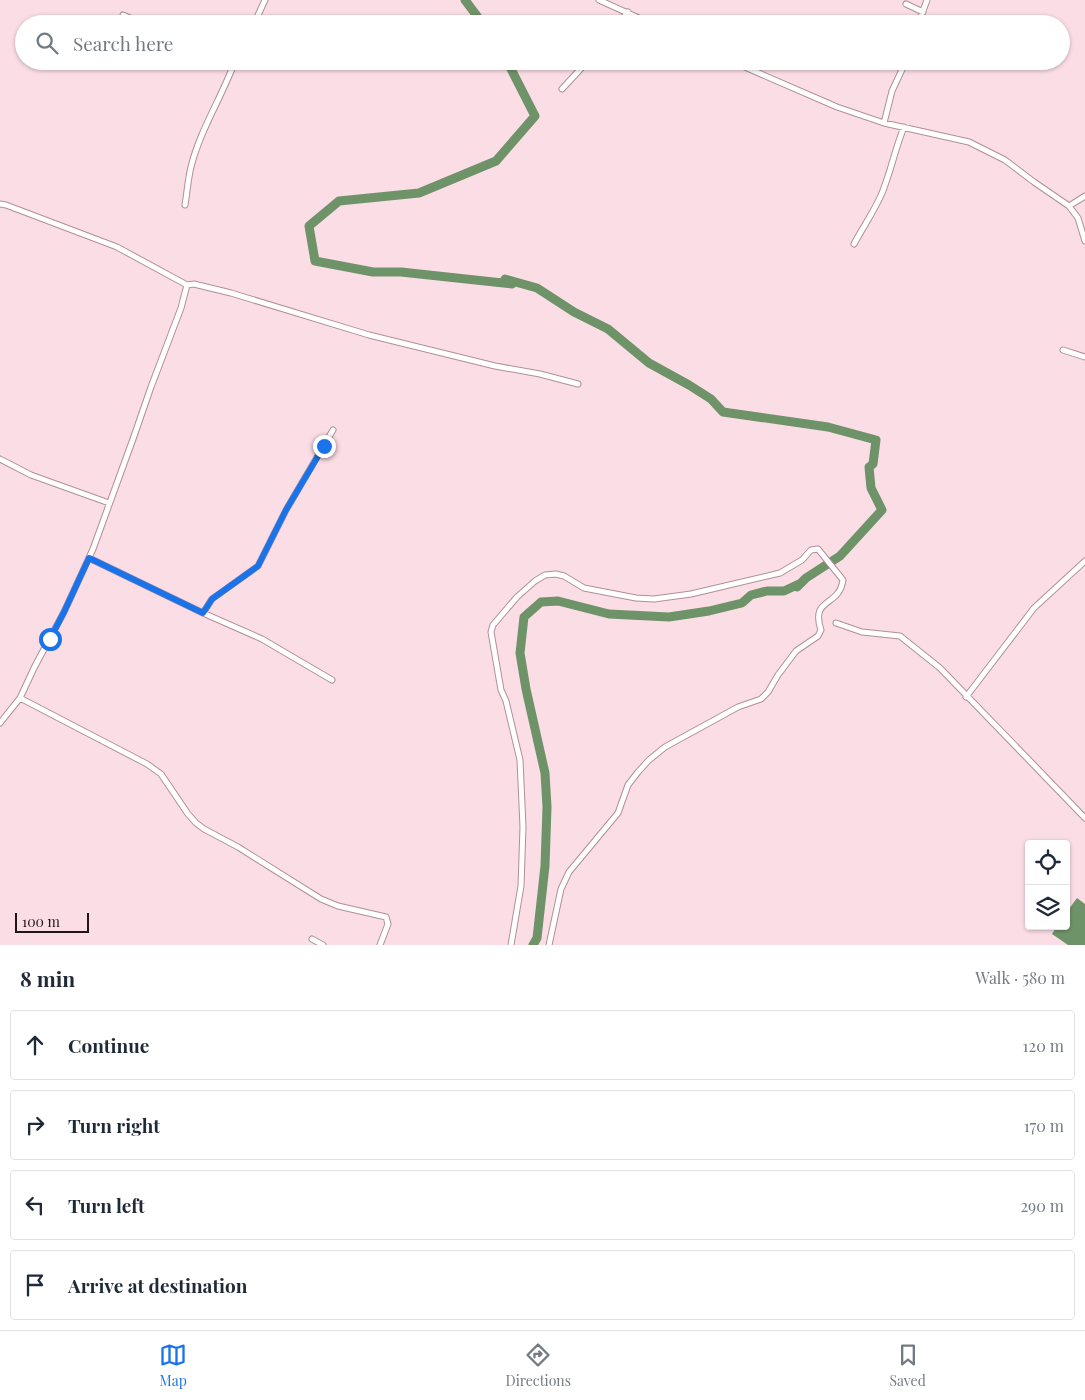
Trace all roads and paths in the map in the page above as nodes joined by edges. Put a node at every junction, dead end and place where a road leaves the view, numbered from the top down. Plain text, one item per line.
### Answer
1 (265, 0) edge
2 (599, 0) edge
3 (927, 0) edge
4 (906, 4) dead end
5 (628, 12) junction
6 (922, 12) junction
7 (258, 15) edge
8 (626, 15) edge
9 (634, 15) edge
10 (921, 15) edge
11 (232, 70) edge
12 (580, 70) edge
13 (752, 70) edge
14 (902, 70) edge
15 (562, 89) dead end
16 (884, 123) junction
17 (904, 127) junction
18 (1085, 196) edge
19 (0, 204) edge
20 (185, 206) dead end
21 (1069, 206) junction
22 (1085, 241) edge
23 (854, 244) dead end
24 (187, 285) junction
25 (1063, 350) dead end
26 (1085, 357) edge
27 (578, 384) dead end
28 (333, 430) dead end
29 (0, 459) edge
30 (109, 503) junction
31 (89, 558) junction
32 (1085, 561) edge
33 (203, 613) junction
34 (836, 623) dead end
35 (332, 680) dead end
36 (966, 696) junction
37 (20, 698) junction
38 (0, 723) edge
39 (1085, 818) edge
40 (312, 939) dead end
41 (322, 945) edge
42 (380, 945) edge
43 (511, 945) edge
44 (550, 945) edge

1 - 7 street
2 - 5 street
3 - 6 street
4 - 6 street
5 - 8 street
5 - 9 street
6 - 10 street
11 - 20 street
12 - 15 street
13 - 16 street
14 - 16 street
16 - 17 street
17 - 21 street
17 - 23 street
18 - 21 street
19 - 24 street
21 - 22 street
24 - 27 street
24 - 30 street
25 - 26 street
28 - 33 street
29 - 30 street
30 - 31 street
31 - 33 street
31 - 37 street
32 - 36 street
33 - 35 street
34 - 36 street
36 - 39 street
37 - 38 street
37 - 42 street
40 - 41 street
43 - 44 street

